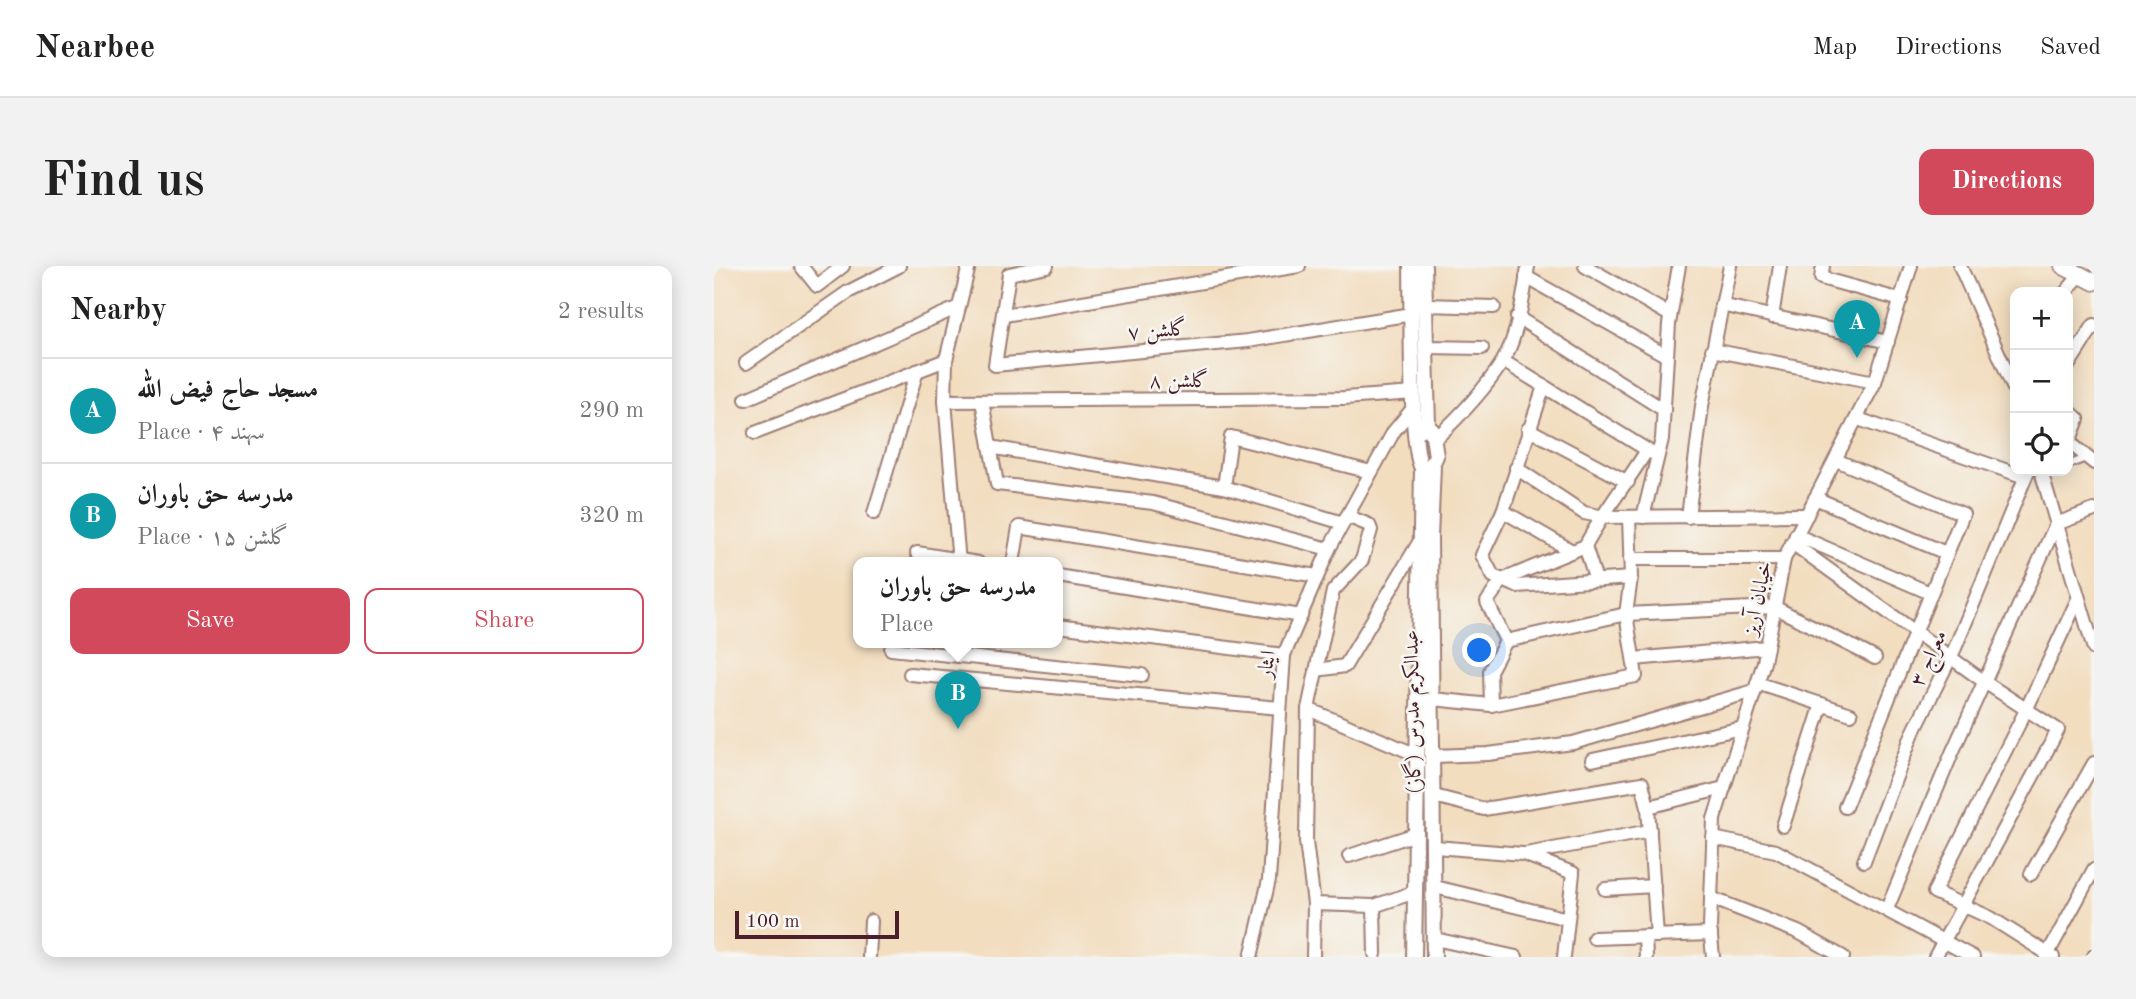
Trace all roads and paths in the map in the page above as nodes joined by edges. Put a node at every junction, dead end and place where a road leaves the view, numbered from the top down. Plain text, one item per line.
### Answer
1 (801, 266) edge
2 (843, 266) edge
3 (899, 266) edge
4 (969, 266) edge
5 (1047, 266) edge
6 (1299, 266) edge
7 (1411, 266) edge
8 (1424, 266) edge
9 (1585, 266) edge
10 (1730, 266) edge
11 (1780, 266) edge
12 (1823, 266) edge
13 (1912, 266) edge
14 (1960, 266) edge
15 (2063, 266) edge
16 (1675, 268) edge
17 (1527, 271) edge
18 (2087, 278) edge
19 (1901, 300) junction
20 (1425, 305) junction
21 (1721, 305) junction
22 (959, 307) junction
23 (1494, 307) dead end
24 (1412, 314) junction
25 (1004, 315) junction
26 (1670, 316) junction
27 (1517, 317) junction
28 (1772, 317) junction
29 (2094, 325) edge
30 (1888, 342) junction
31 (1426, 347) junction
32 (1482, 348) dead end
33 (1712, 349) junction
34 (1667, 356) junction
35 (2073, 358) edge
36 (946, 360) junction
37 (1503, 361) junction
38 (746, 363) dead end
39 (917, 371) junction
40 (2010, 380) edge
41 (1875, 382) junction
42 (1544, 386) junction
43 (746, 399) dead end
44 (1414, 400) junction
45 (945, 401) junction
46 (982, 401) junction
47 (1664, 410) junction
48 (2071, 413) edge
49 (1858, 419) junction
50 (1528, 429) junction
51 (755, 433) dead end
52 (1426, 433) junction
53 (990, 447) junction
54 (1652, 454) junction
55 (1836, 460) junction
56 (2091, 460) edge
57 (2073, 464) edge
58 (1427, 467) junction
59 (1516, 468) junction
60 (2010, 468) edge
61 (1371, 472) junction
62 (2026, 476) edge
63 (2046, 476) edge
64 (1628, 482) junction
65 (1224, 486) junction
66 (1815, 498) junction
67 (2094, 510) edge
68 (1503, 511) junction
69 (874, 513) dead end
70 (1807, 515) junction
71 (1601, 517) junction
72 (1629, 517) junction
73 (1643, 517) junction
74 (1688, 517) junction
75 (1345, 519) junction
76 (2056, 524) junction
77 (1420, 539) junction
78 (1794, 539) junction
79 (1585, 546) junction
80 (1329, 549) junction
81 (1572, 551) junction
82 (917, 553) dead end
83 (1946, 553) junction
84 (938, 557) edge
85 (959, 557) edge
86 (1014, 557) edge
87 (1630, 559) junction
88 (1784, 559) junction
89 (1317, 576) junction
90 (1063, 577) edge
91 (1631, 578) junction
92 (1502, 580) junction
93 (1596, 580) junction
94 (1930, 593) junction
95 (2077, 601) junction
96 (1774, 607) junction
97 (1626, 614) junction
98 (1301, 616) junction
99 (1063, 627) edge
100 (1915, 629) junction
101 (1506, 641) junction
102 (1766, 647) junction
103 (891, 649) dead end
104 (950, 649) edge
105 (2094, 649) edge
106 (1284, 655) junction
107 (1951, 655) junction
108 (1875, 658) dead end
109 (1634, 659) junction
110 (1316, 670) junction
111 (910, 674) dead end
112 (1142, 675) dead end
113 (1986, 683) junction
114 (1756, 687) junction
115 (1433, 699) junction
116 (1491, 705) junction
117 (1822, 705) junction
118 (1280, 708) junction
119 (2028, 708) junction
120 (1307, 709) junction
121 (1851, 714) dead end
122 (1743, 728) junction
123 (1417, 755) junction
124 (1434, 756) junction
125 (1592, 761) dead end
126 (2094, 763) edge
127 (1724, 788) junction
128 (1434, 796) junction
129 (1648, 807) junction
130 (1845, 807) dead end
131 (1783, 826) dead end
132 (1650, 831) junction
133 (1416, 834) junction
134 (1713, 838) junction
135 (1434, 847) junction
136 (1523, 855) junction
137 (1349, 856) dead end
138 (1864, 861) dead end
139 (2094, 869) edge
140 (2031, 874) dead end
141 (1435, 887) junction
142 (1654, 887) junction
143 (1605, 889) dead end
144 (1415, 892) junction
145 (1712, 898) junction
146 (1314, 904) junction
147 (1962, 904) junction
148 (1374, 906) junction
149 (1886, 909) junction
150 (1568, 919) junction
151 (871, 921) dead end
152 (1711, 934) junction
153 (1651, 936) junction
154 (1594, 938) dead end
155 (1435, 939) junction
156 (1944, 941) junction
157 (1375, 954) dead end
158 (2049, 956) edge
159 (869, 957) edge
160 (1251, 957) edge
161 (1313, 957) edge
162 (1414, 957) edge
163 (1434, 957) edge
164 (1516, 957) edge
165 (1564, 957) edge
166 (1646, 957) edge
167 (1713, 957) edge
168 (1843, 957) edge
169 (1935, 957) edge
170 (1973, 957) edge

1 - 2 street
3 - 38 street
4 - 22 street
5 - 25 street, گلشن ۷
6 - 25 street
7 - 24 street
8 - 20 street
9 - 26 street
10 - 21 street
11 - 28 street
12 - 19 street
13 - 19 street, خیابان آریز
14 - 40 street
15 - 18 main road
16 - 26 street
17 - 27 street
17 - 34 street
19 - 30 street, خیابان آریز
20 - 23 street
20 - 31 street
21 - 28 street
21 - 33 street
22 - 36 street
22 - 43 street
24 - 25 street, گلشن ۷
24 - 44 street
26 - 34 street
27 - 37 street
27 - 47 street
28 - 30 street
29 - 35 street
30 - 41 street, خیابان آریز
31 - 32 street
31 - 52 street
33 - 41 street
33 - 74 street
34 - 47 street
36 - 39 street
36 - 45 street
37 - 42 street
37 - 52 street
39 - 51 street
39 - 69 street
41 - 49 street, خیابان آریز
42 - 50 street
42 - 54 street
44 - 46 street, گلشن ۸
44 - 52 street
44 - 61 street, ایثار
45 - 46 street, گلشن ۸
45 - 85 street
46 - 53 street
47 - 54 street
48 - 56 street
49 - 55 street, خیابان آریز
49 - 60 street
50 - 59 street
50 - 64 street
52 - 58 street
53 - 65 street
53 - 80 street
54 - 64 street
54 - 73 street
55 - 66 street, خیابان آریز
55 - 83 street
56 - 57 lane
58 - 77 street, عبدالکریم مدرس (گاز)
58 - 115 street, عبدالکریم مدرس (گاز)
59 - 68 street
59 - 71 street
61 - 65 street
61 - 75 street, ایثار
62 - 107 street, معراج ۳
63 - 76 street
64 - 71 street
65 - 75 street
66 - 70 street, خیابان آریز
66 - 83 street
67 - 76 street
68 - 81 street
68 - 92 street
70 - 74 street
70 - 78 street, خیابان آریز
71 - 72 street
71 - 79 street
72 - 73 street
72 - 87 street
73 - 74 street
75 - 80 street, ایثار
75 - 110 street
76 - 95 street
76 - 113 street
77 - 110 street
77 - 123 street, عبدالکریم مدرس (گاز)
78 - 88 street, خیابان آریز
78 - 94 street
78 - 100 street
79 - 81 street
79 - 93 street
80 - 89 street, ایثار
81 - 92 street
82 - 84 street
83 - 94 street
86 - 89 street
87 - 88 street
87 - 91 street
88 - 96 street, خیابان آریز
89 - 98 street, ایثار
90 - 98 street
91 - 93 street
91 - 97 street
92 - 93 street
92 - 101 street
94 - 100 street
95 - 105 street
95 - 119 street
96 - 97 street
96 - 102 street, خیابان آریز
96 - 108 street
97 - 101 street
97 - 109 street
98 - 106 street, ایثار
99 - 106 street
100 - 107 street
100 - 130 street
101 - 116 street
102 - 109 street
102 - 114 street, خیابان آریز
103 - 104 street
104 - 112 street
106 - 118 street, ایثار
107 - 113 street
107 - 138 street, معراج ۳
109 - 116 street
110 - 120 street
111 - 118 street
113 - 119 street
113 - 149 street
114 - 117 street
114 - 122 street, خیابان آریز
114 - 124 street
115 - 116 street
115 - 124 street, عبدالکریم مدرس (گاز)
117 - 121 street
117 - 131 street
118 - 160 street, ایثار
119 - 147 street
119 - 147 street
120 - 123 street
120 - 146 street
122 - 125 street
122 - 127 street, خیابان آریز
123 - 124 street
123 - 133 street, عبدالکریم مدرس (گاز)
124 - 128 street, عبدالکریم مدرس (گاز)
126 - 140 street
127 - 129 street
127 - 134 street, خیابان آریز
128 - 129 street
128 - 135 street, عبدالکریم مدرس (گاز)
129 - 132 street
132 - 136 street
132 - 142 street
133 - 137 street
133 - 144 street, عبدالکریم مدرس (گاز)
134 - 145 street, خیابان آریز
134 - 149 street
135 - 136 street
135 - 141 street, عبدالکریم مدرس (گاز)
136 - 150 street
139 - 158 street
141 - 150 street
141 - 155 street, عبدالکریم مدرس (گاز)
142 - 143 street
142 - 153 street
144 - 148 street
144 - 162 street, عبدالکریم مدرس (گاز)
145 - 152 street, خیابان آریز
145 - 168 street
146 - 148 street
146 - 161 street
147 - 156 street
147 - 158 street
148 - 157 street
149 - 156 street
150 - 165 street
151 - 159 street
152 - 153 street
152 - 167 street, خیابان آریز
153 - 154 street
153 - 166 street
155 - 163 street, عبدالکریم مدرس (گاز)
155 - 164 street
156 - 169 street
156 - 170 street

